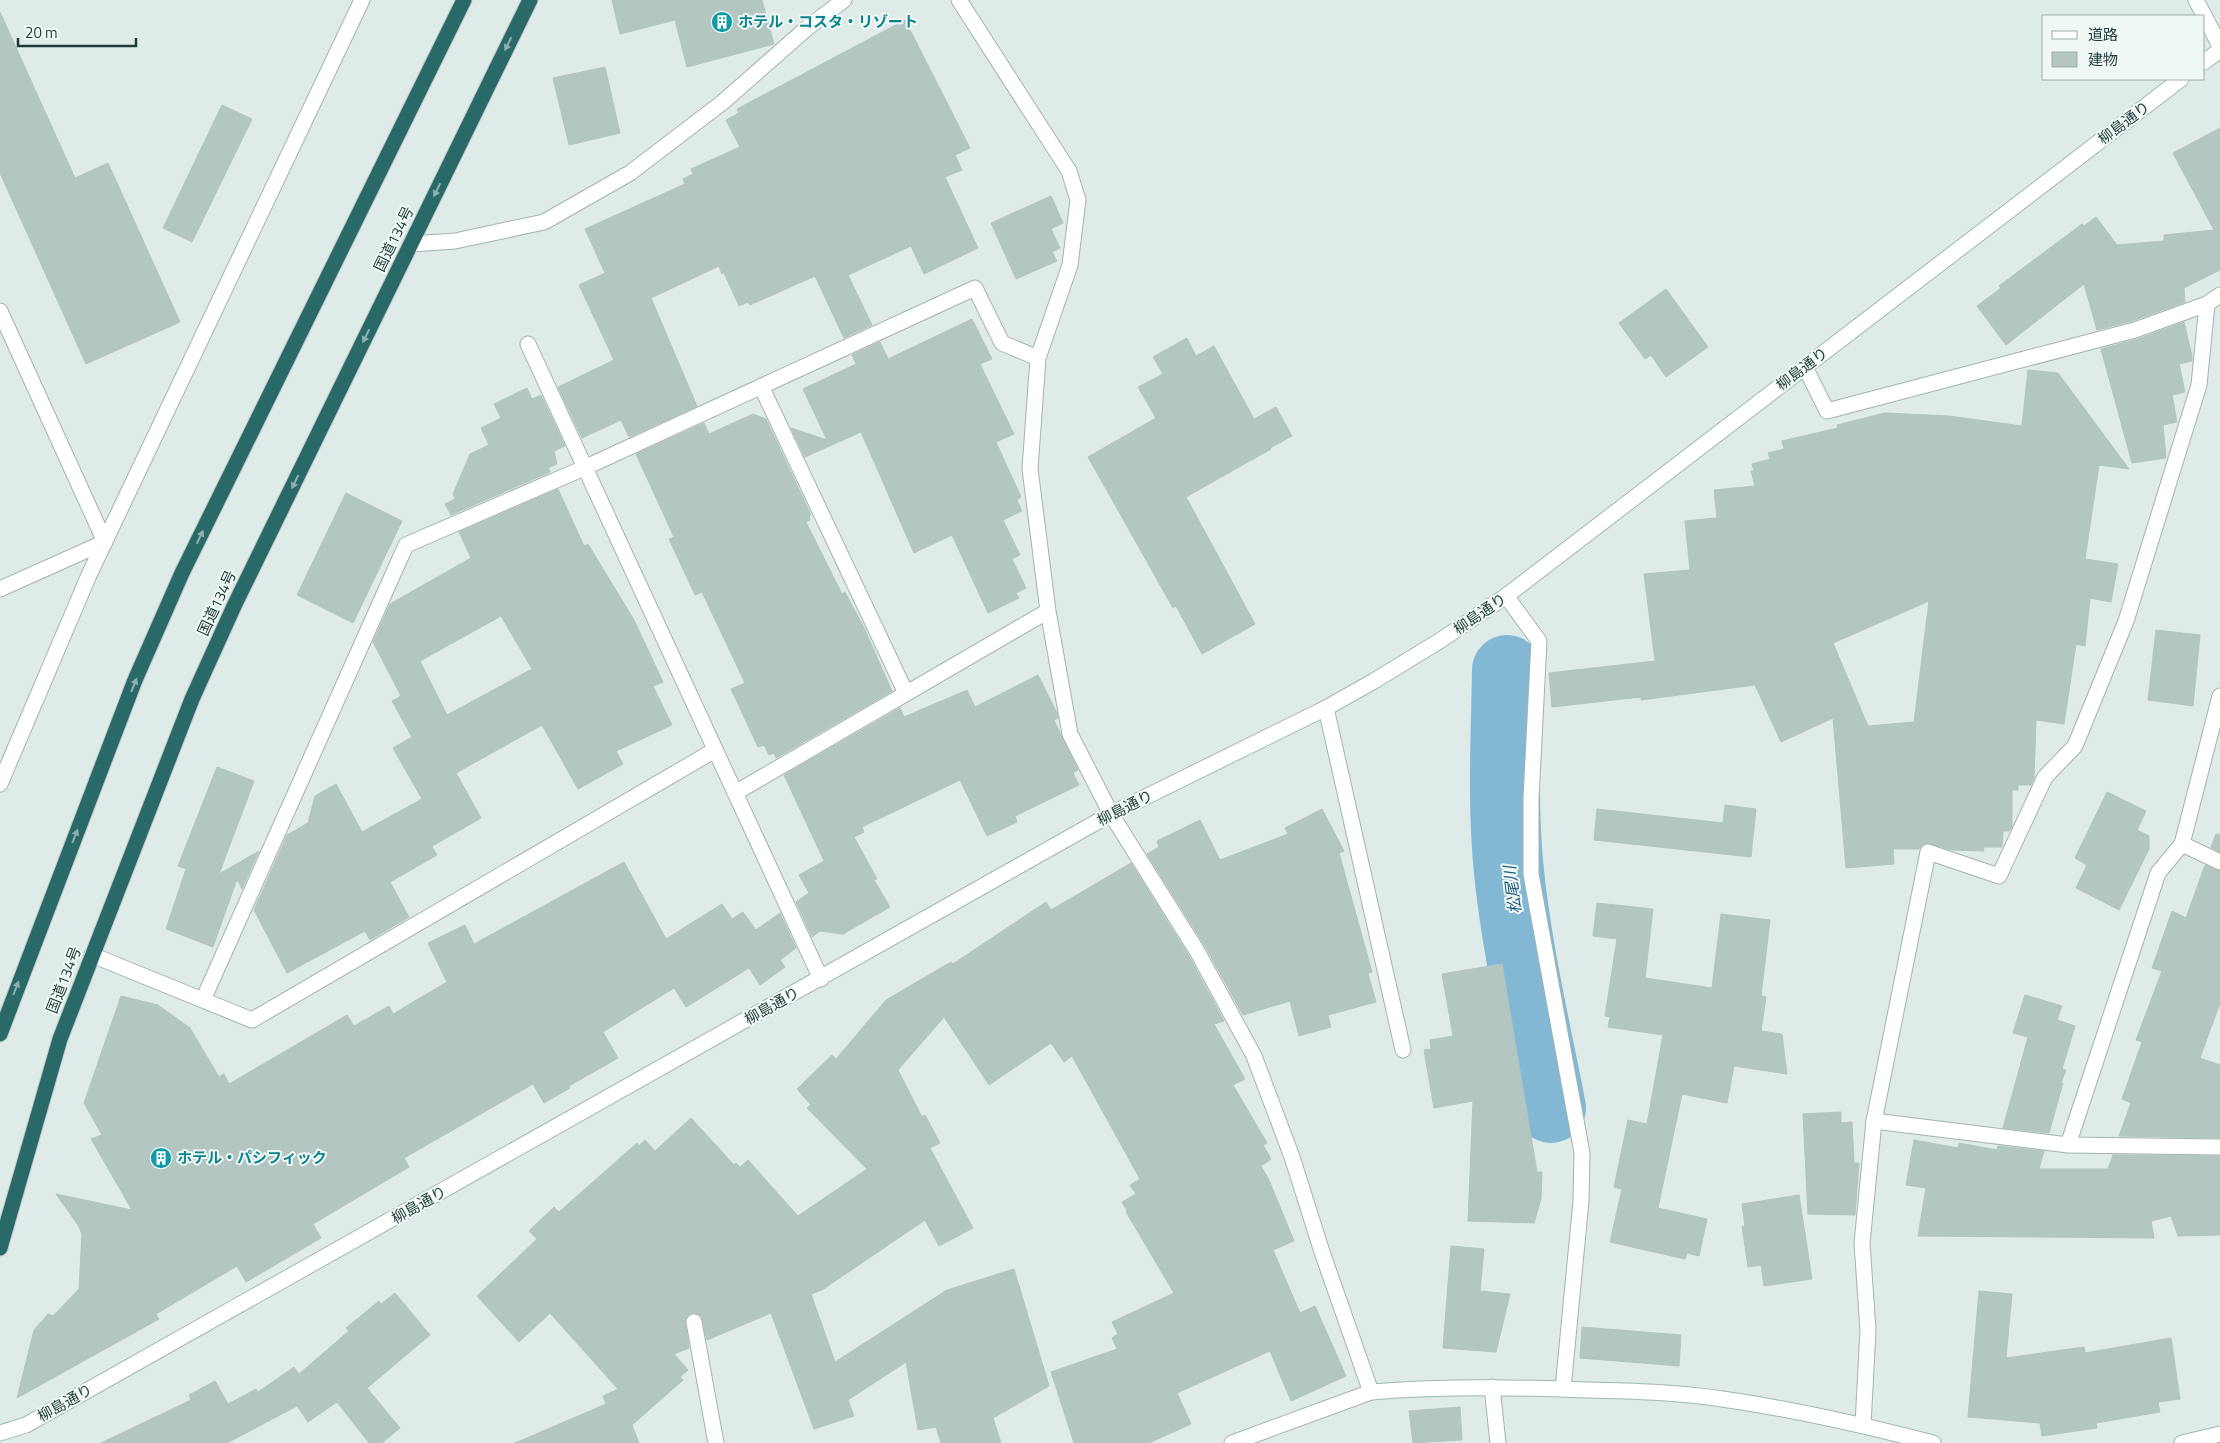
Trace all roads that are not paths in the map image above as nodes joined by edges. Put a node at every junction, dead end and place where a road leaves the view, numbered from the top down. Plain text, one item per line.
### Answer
1 (362, 0) edge
2 (464, 0) edge
3 (530, 0) edge
4 (844, 0) edge
5 (959, 0) edge
6 (2196, 0) edge
7 (2204, 15) edge
8 (2205, 17) edge
9 (2220, 46) edge
10 (2220, 50) edge
11 (2205, 61) edge
12 (2180, 80) edge
13 (411, 244) junction
14 (2220, 295) edge
15 (2207, 304) junction
16 (0, 312) edge
17 (528, 344) dead end
18 (1038, 358) junction
19 (1805, 367) junction
20 (761, 386) junction
21 (584, 468) junction
22 (104, 542) junction
23 (0, 589) edge
24 (1506, 596) junction
25 (1048, 611) junction
26 (906, 693) junction
27 (2220, 696) edge
28 (1326, 708) junction
29 (715, 750) junction
30 (0, 784) edge
31 (735, 792) junction
32 (1110, 814) junction
33 (2182, 844) junction
34 (2220, 862) edge
35 (92, 955) junction
36 (820, 979) junction
37 (203, 1000) junction
38 (3, 1012) edge
39 (0, 1034) edge
40 (1403, 1050) dead end
41 (1874, 1121) junction
42 (2068, 1145) junction
43 (2220, 1148) edge
44 (0, 1248) edge
45 (694, 1322) dead end
46 (1492, 1387) junction
47 (1563, 1389) junction
48 (1371, 1392) junction
49 (1862, 1425) junction
50 (0, 1433) edge
51 (2220, 1434) edge
52 (2203, 1440) edge
53 (716, 1443) edge
54 (1232, 1443) edge
55 (1498, 1443) edge
56 (1933, 1443) edge
57 (2182, 1443) edge

1 - 22 street
38 -> 2 highway
3 -> 13 highway, 国道134号
4 - 13 street
5 - 18 street
6 - 7 street
8 - 9 street
10 - 11 street
12 - 19 street, 柳島通り
13 -> 35 highway, 国道134号
14 - 15 street
15 - 19 street
15 - 41 street
16 - 22 street
17 - 21 street
18 - 20 street
18 - 25 street
19 - 24 street, 柳島通り
20 - 21 street
20 - 26 street
21 - 29 street
21 - 37 street
22 - 23 street
22 - 30 street
24 - 28 street, 柳島通り
24 - 47 street
25 - 26 street
25 - 32 street
26 - 31 street
27 - 33 street
28 - 32 street, 柳島通り
28 - 40 street
29 - 31 street
29 - 37 street
31 - 36 street
32 - 36 street, 柳島通り
32 - 48 street
33 - 34 street
33 - 42 street
35 - 37 street
35 - 44 highway, 国道134号
36 - 50 street, 柳島通り
38 - 39 highway
41 - 42 street
41 - 49 street
42 - 43 street
45 - 53 street
46 - 47 street
46 - 48 street
46 - 55 street
47 - 49 street
48 - 54 street
49 - 56 street
51 - 52 street
52 - 57 street

